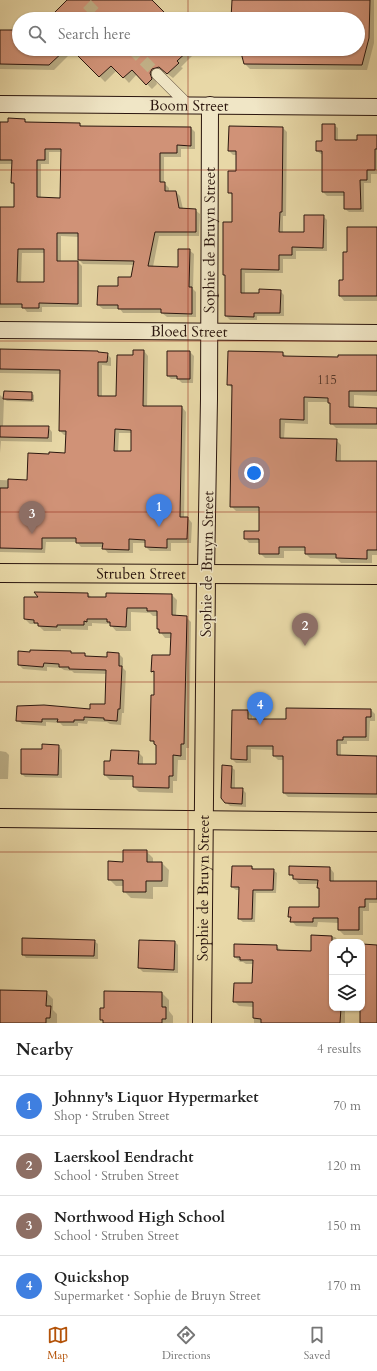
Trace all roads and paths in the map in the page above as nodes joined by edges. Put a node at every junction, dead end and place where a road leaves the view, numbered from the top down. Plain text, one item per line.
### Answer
1 (157, 74) tunnel mouth
2 (0, 104) edge
3 (188, 105) junction
4 (210, 105) junction
5 (377, 107) edge
6 (0, 330) edge
7 (209, 332) junction
8 (377, 333) edge
9 (0, 573) edge
10 (206, 574) junction
11 (377, 575) edge
12 (0, 818) edge
13 (204, 820) junction
14 (377, 822) edge
15 (202, 1023) edge

1 - 3 street
2 - 3 main road, Boom Street
3 - 4 main road, Boom Street
4 - 5 main road, Boom Street
4 - 7 main road, Sophie de Bruyn Street
6 - 7 main road, Bloed Street
7 - 8 main road, Bloed Street
7 - 10 main road, Sophie de Bruyn Street
9 - 10 main road, Struben Street
10 - 11 main road, Struben Street
10 - 13 main road, Sophie de Bruyn Street
12 - 13 main road
13 - 14 main road
13 - 15 main road, Sophie de Bruyn Street

